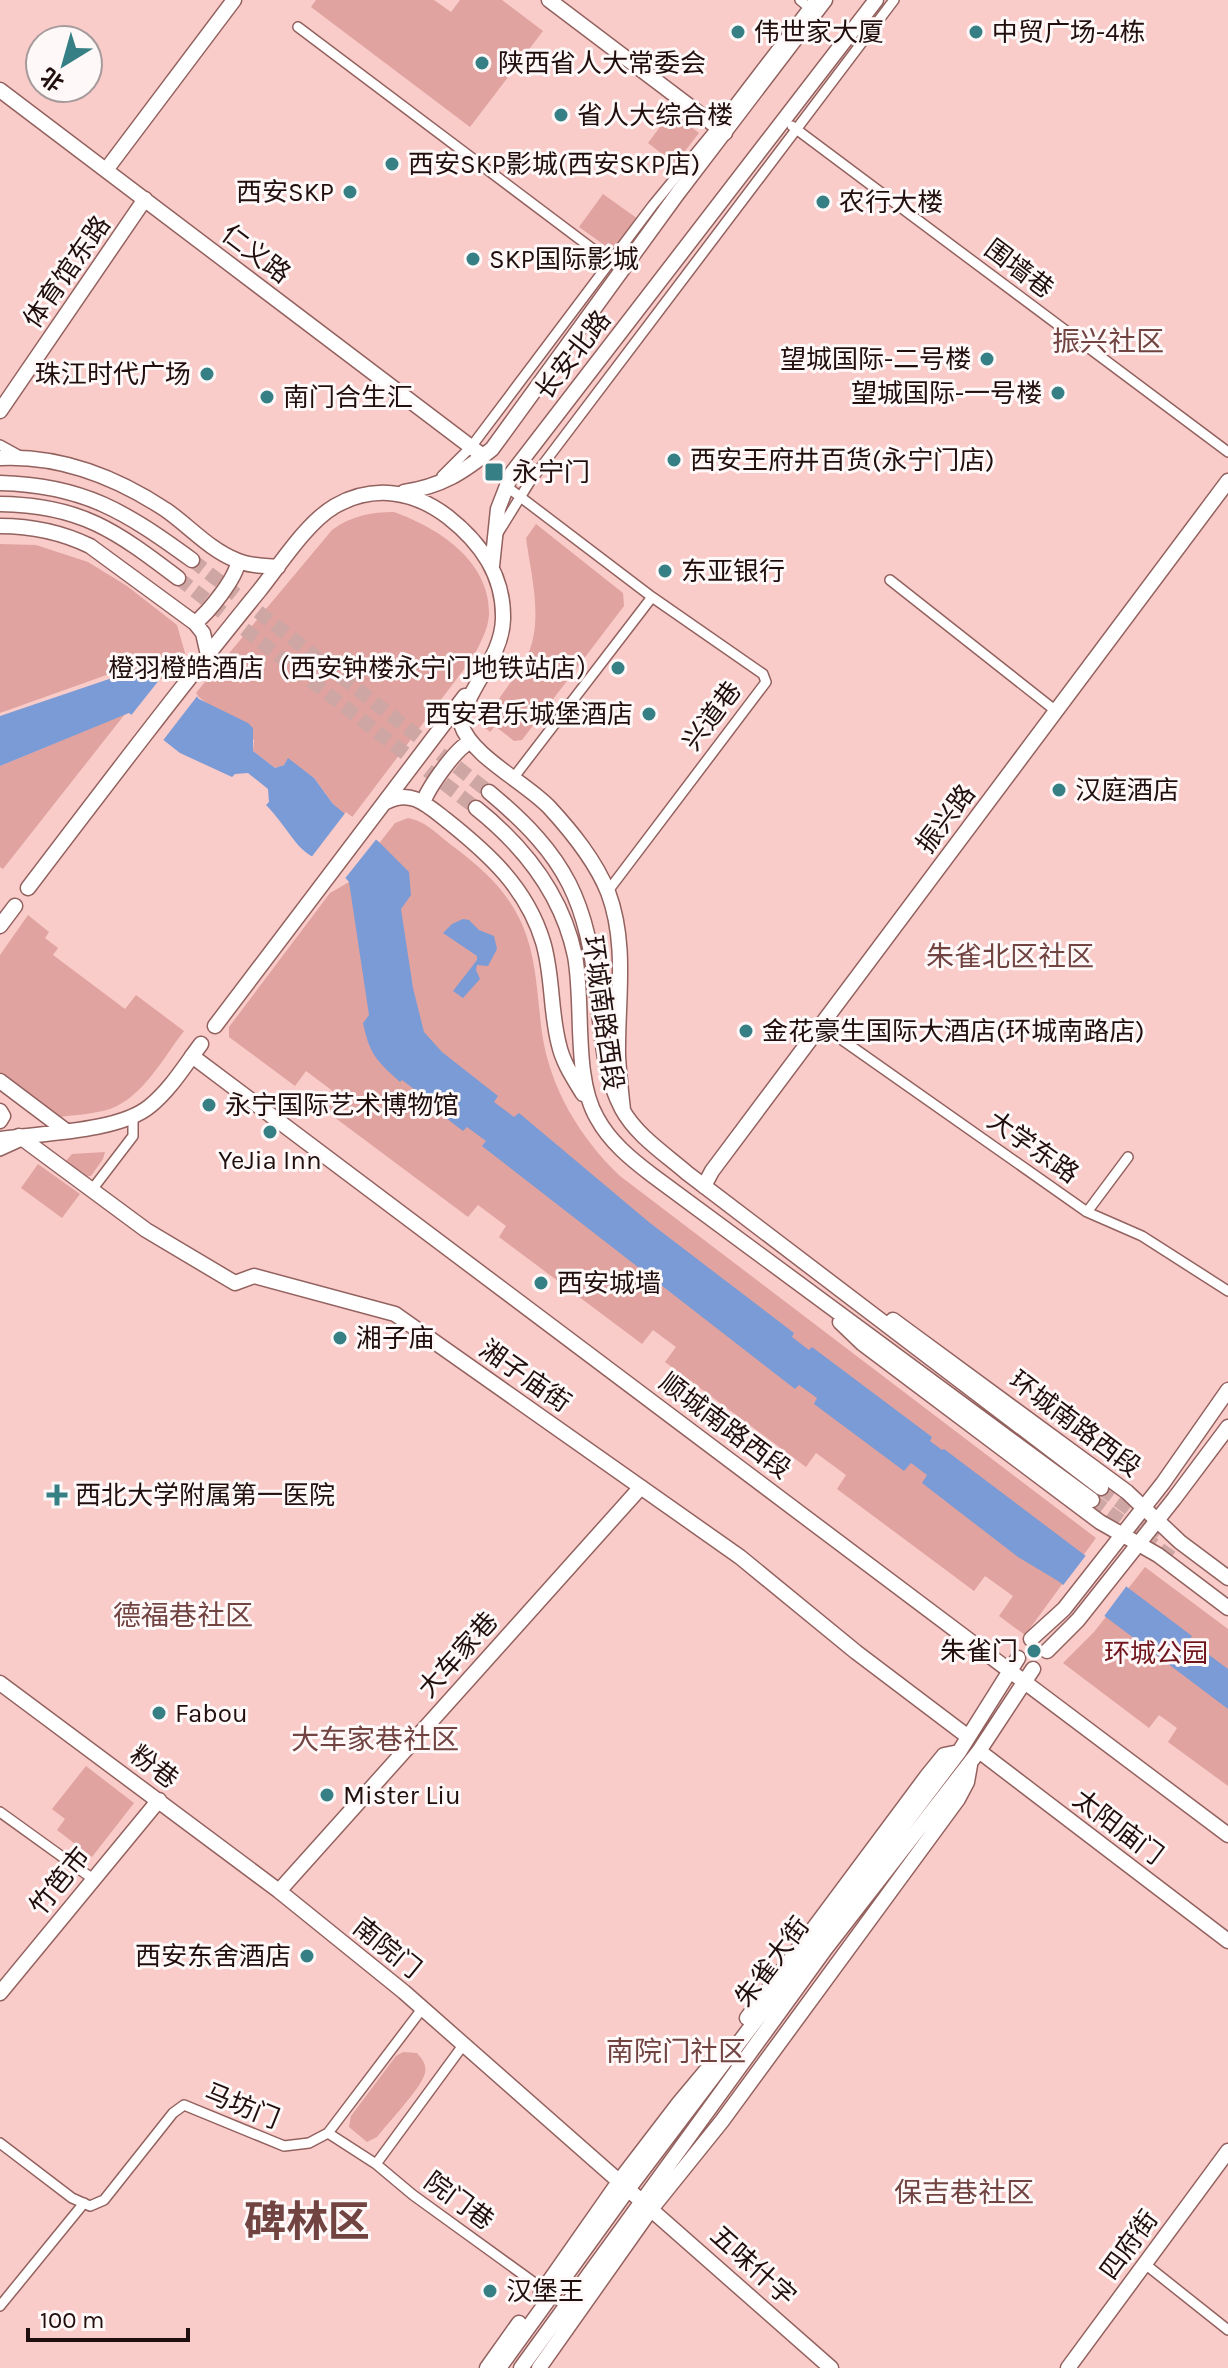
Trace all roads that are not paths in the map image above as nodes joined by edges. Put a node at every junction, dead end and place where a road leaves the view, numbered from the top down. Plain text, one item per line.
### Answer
1 (234, 0) edge
2 (549, 0) edge
3 (825, 0) edge
4 (876, 0) edge
5 (894, 0) edge
6 (809, 5) edge
7 (298, 27) dead end
8 (0, 90) edge
9 (791, 125) junction
10 (721, 130) junction
11 (106, 170) junction
12 (145, 199) junction
13 (610, 262) junction
14 (0, 411) edge
15 (0, 445) edge
16 (477, 452) junction
17 (1228, 452) edge
18 (0, 458) edge
19 (27, 458) junction
20 (1228, 481) edge
21 (0, 483) edge
22 (506, 486) junction
23 (400, 492) junction
24 (521, 497) junction
25 (0, 504) edge
26 (0, 526) edge
27 (493, 548) junction
28 (192, 560) tunnel mouth
29 (238, 562) junction
30 (492, 566) junction
31 (278, 567) junction
32 (178, 578) tunnel mouth
33 (890, 580) dead end
34 (652, 597) junction
35 (195, 623) junction
36 (208, 655) junction
37 (484, 671) junction
38 (1056, 711) junction
39 (470, 742) junction
40 (514, 777) junction
41 (489, 792) tunnel mouth
42 (423, 803) junction
43 (382, 804) junction
44 (476, 808) tunnel mouth
45 (28, 888) dead end
46 (608, 891) junction
47 (15, 906) dead end
48 (1, 922) edge
49 (821, 1025) junction
50 (215, 1026) dead end
51 (201, 1044) dead end
52 (192, 1056) junction
53 (0, 1081) edge
54 (623, 1110) junction
55 (0, 1111) edge
56 (133, 1117) junction
57 (596, 1117) junction
58 (0, 1121) edge
59 (58, 1131) junction
60 (21, 1138) junction
61 (0, 1139) edge
62 (0, 1151) edge
63 (1128, 1157) dead end
64 (704, 1186) junction
65 (91, 1191) junction
66 (1087, 1212) junction
67 (807, 1264) junction
68 (1228, 1291) edge
69 (816, 1295) junction
70 (1228, 1390) edge
71 (1228, 1427) edge
72 (641, 1487) junction
73 (1143, 1508) junction
74 (1157, 1521) junction
75 (1121, 1535) junction
76 (1137, 1544) junction
77 (1228, 1578) edge
78 (1228, 1608) edge
79 (1031, 1639) dead end
80 (1047, 1651) dead end
81 (1014, 1663) junction
82 (1029, 1675) junction
83 (0, 1683) edge
84 (967, 1736) junction
85 (969, 1754) junction
86 (159, 1800) junction
87 (0, 1812) edge
88 (1228, 1835) edge
89 (93, 1879) junction
90 (279, 1891) junction
91 (1228, 1941) edge
92 (0, 1993) edge
93 (422, 2009) junction
94 (464, 2044) junction
95 (328, 2133) junction
96 (0, 2143) edge
97 (1228, 2151) edge
98 (376, 2164) junction
99 (625, 2184) junction
100 (84, 2203) junction
101 (648, 2204) junction
102 (1145, 2264) junction
103 (548, 2292) junction
104 (565, 2305) junction
105 (0, 2306) edge
106 (1228, 2330) edge
107 (487, 2368) edge
108 (499, 2368) edge
109 (521, 2368) edge
110 (539, 2368) edge
111 (831, 2368) edge
112 (1068, 2368) edge

1 - 11 main road
2 - 10 main road
3 - 6 main road, 长安北路
4 - 9 main road, 长安北路
5 - 9 street
6 - 10 main road, 长安北路
7 - 13 street
8 - 11 main road, 仁义路
9 - 17 street, 围墙巷
9 - 22 main road, 长安北路
9 - 24 street
10 - 13 street
10 - 16 main road, 长安北路
11 - 12 main road, 仁义路
12 - 14 main road, 体育馆东路
12 - 16 main road, 仁义路
13 - 16 street
15 - 19 street
16 - 23 main road, 长安北路
18 - 19 main road
19 - 29 main road
20 - 38 main road, 振兴路
21 - 28 main road
22 - 24 street, 兴道巷
22 - 27 main road, 长安北路
23 - 30 main road
23 - 31 main road, 长安北路
24 - 27 street
24 - 34 street, 兴道巷
25 - 32 main road
26 - 35 main road
27 - 30 main road, 长安北路
29 - 31 main road
29 - 35 main road
30 - 37 main road
31 - 36 main road, 长安北路
33 - 38 street
34 - 40 street
34 - 46 street, 兴道巷
35 - 36 main road
36 - 45 main road, 长安北路
37 - 39 main road
37 - 43 main road
38 - 49 main road, 振兴路
39 - 40 main road
39 - 42 main road
40 - 46 main road
41 - 54 main road, 环城南路西段
42 - 43 main road
42 - 57 main road
43 - 50 main road
44 - 57 main road, 环城南路西段
46 - 54 main road
47 - 48 main road
49 - 64 main road, 振兴路
49 - 66 street, 大学东路
51 - 52 main road
52 - 56 main road
52 - 81 main road, 顺城南路西段
53 - 59 main road
54 - 64 main road, 环城南路西段
55 - 58 main road
56 - 59 main road
56 - 65 street
57 - 69 main road, 环城南路西段
59 - 60 main road
60 - 61 main road
60 - 62 street
60 - 65 main road, 湘子庙街
63 - 66 street
64 - 67 main road, 环城南路西段
65 - 72 main road, 湘子庙街
66 - 68 street, 大学东路
67 - 69 main road, 环城南路西段
67 - 73 main road, 环城南路西段
69 - 75 main road, 环城南路西段
70 - 73 main road
71 - 74 main road
72 - 84 main road, 湘子庙街
72 - 90 main road, 大车家巷
73 - 74 main road, 环城南路西段
73 - 75 main road
74 - 76 main road
74 - 77 main road, 环城南路西段
75 - 76 main road, 环城南路西段
75 - 79 main road
76 - 78 main road, 环城南路西段
76 - 80 main road
81 - 82 main road, 顺城南路西段
81 - 84 main road, 朱雀大街
82 - 85 main road, 朱雀大街
82 - 88 main road, 顺城南路西段
83 - 86 main road, 粉巷
84 - 85 main road, 朱雀大街
85 - 91 main road, 太阳庙门
85 - 99 main road, 朱雀大街
85 - 101 main road, 朱雀大街
86 - 89 main road, 竹笆市
86 - 90 main road, 粉巷
87 - 89 street
89 - 92 main road, 竹笆市
90 - 93 main road, 南院门
93 - 94 main road, 南院门
93 - 95 street
94 - 98 street
94 - 99 main road, 南院门
95 - 98 street, 院门巷
95 - 100 street, 马坊门
96 - 100 street
97 - 102 main road, 四府街
98 - 103 street, 院门巷
99 - 101 main road, 南院门
99 - 103 main road, 朱雀大街
100 - 105 street
101 - 104 main road, 朱雀大街
101 - 110 main road
101 - 111 main road, 五味什字
102 - 106 street
102 - 112 main road, 四府街
103 - 104 street, 院门巷
103 - 107 main road
103 - 108 main road, 朱雀大街
104 - 109 main road, 朱雀大街

